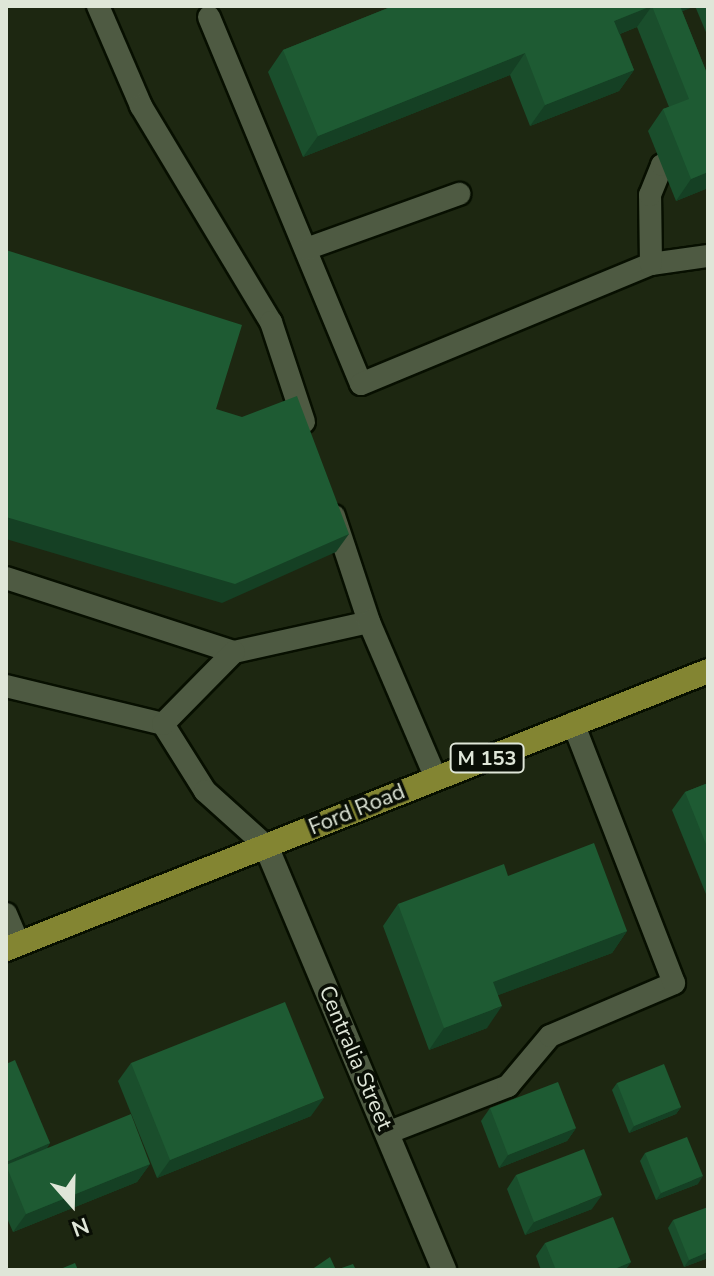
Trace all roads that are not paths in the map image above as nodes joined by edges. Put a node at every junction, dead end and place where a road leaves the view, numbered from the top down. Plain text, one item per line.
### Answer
1 (98, 6) edge
2 (209, 17) dead end
3 (708, 147) edge
4 (459, 194) dead end
5 (306, 249) junction
6 (708, 256) edge
7 (651, 264) junction
8 (310, 442) edge
9 (325, 487) edge
10 (6, 578) edge
11 (369, 622) junction
12 (234, 652) junction
13 (708, 671) edge
14 (6, 686) edge
15 (573, 723) junction
16 (163, 724) junction
17 (436, 778) junction
18 (266, 846) junction
19 (6, 914) edge
20 (12, 947) edge
21 (387, 1133) junction
22 (444, 1270) edge

1 - 8 lane
2 - 5 lane
3 - 7 lane
4 - 5 lane
5 - 7 lane
6 - 7 lane
9 - 11 lane
10 - 12 lane
11 - 12 lane
11 - 17 lane
12 - 16 lane
13 - 15 main road, Ford Road / M 153
14 - 16 lane
15 - 17 main road, Ford Road / M 153
15 - 21 lane
16 - 18 lane
17 - 18 main road, Ford Road / M 153
18 - 20 main road, Ford Road / M 153
18 - 21 street, Centralia Street
19 - 20 lane
21 - 22 street, Centralia Street

